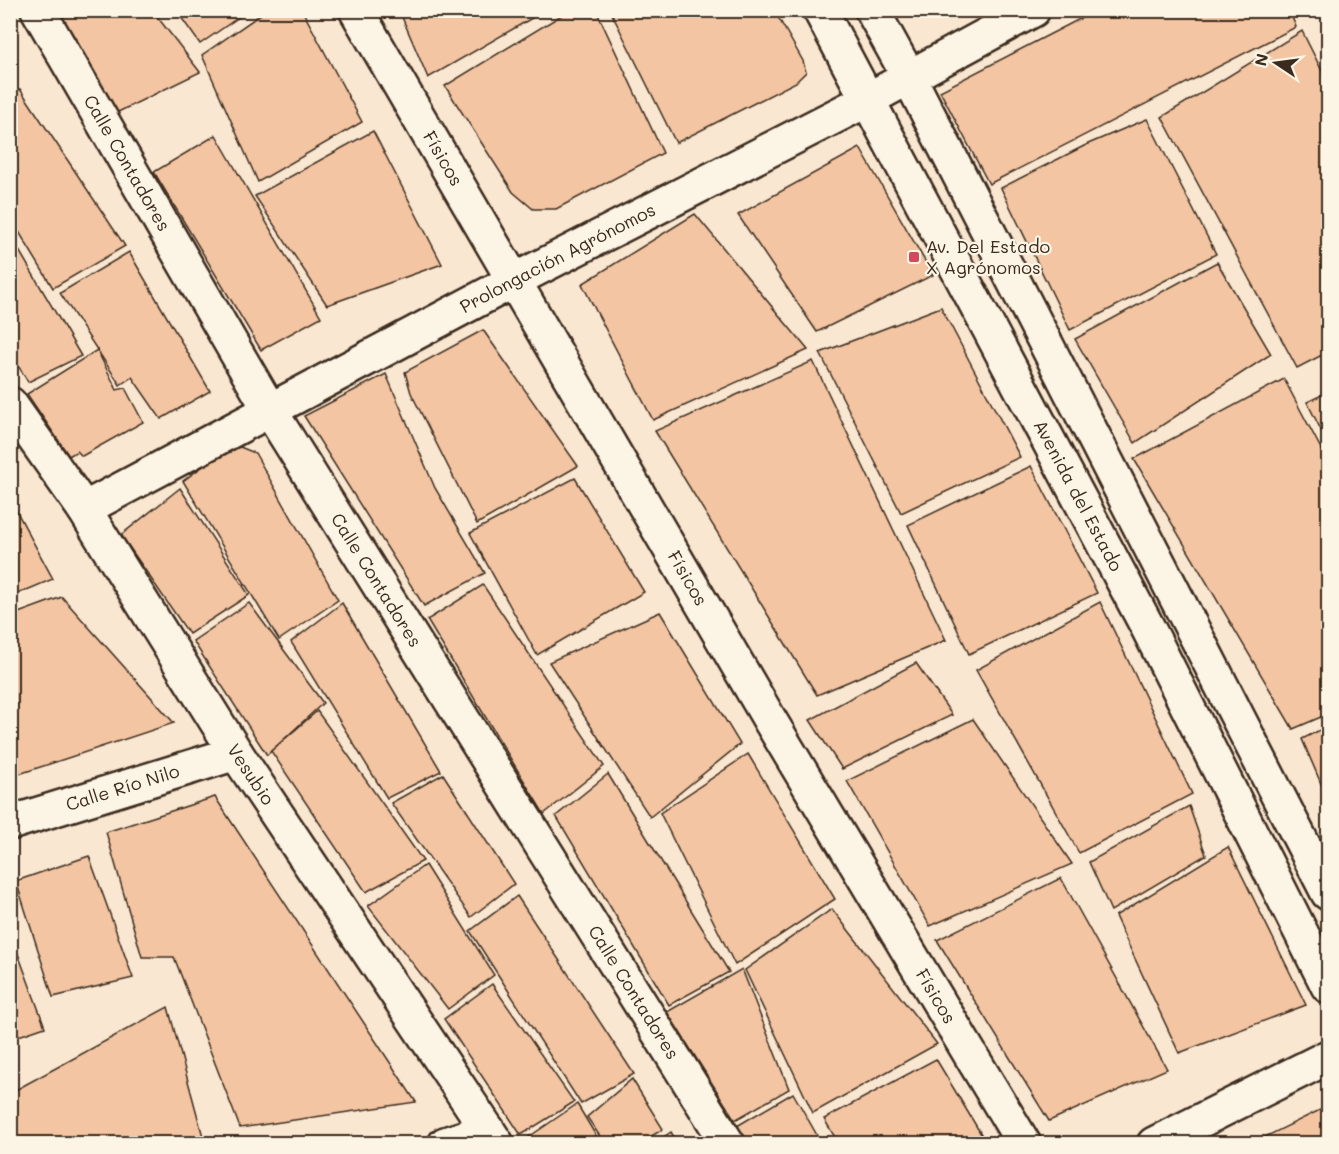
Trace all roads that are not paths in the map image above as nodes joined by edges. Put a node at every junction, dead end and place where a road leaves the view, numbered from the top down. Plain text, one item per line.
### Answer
1 (38, 10) edge
2 (356, 10) edge
3 (820, 10) edge
4 (872, 10) edge
5 (1032, 10) edge
6 (909, 77) junction
7 (867, 100) junction
8 (513, 280) junction
9 (10, 404) edge
10 (269, 409) junction
11 (84, 509) junction
12 (236, 753) junction
13 (10, 823) edge
14 (1329, 893) edge
15 (1329, 986) edge
16 (1329, 1057) edge
17 (493, 1137) edge
18 (445, 1143) edge
19 (728, 1143) edge
20 (1024, 1143) edge
21 (1154, 1143) edge

1 - 10 street, Calle Contadores
2 - 8 street, Físicos
3 - 7 street, Avenida del Estado
4 - 6 street
5 - 6 street, Prolongación Agrónomos
6 - 7 street, Prolongación Agrónomos
6 - 14 street
7 - 8 street, Prolongación Agrónomos
7 - 15 street, Avenida del Estado
8 - 10 street, Prolongación Agrónomos
8 - 20 street, Físicos
9 - 11 street, Vesubio
10 - 11 street, Prolongación Agrónomos
10 - 19 street, Calle Contadores
11 - 12 street, Vesubio
12 - 13 street, Calle Río Nilo
12 - 17 street, Vesubio
16 - 21 street
17 - 18 street

